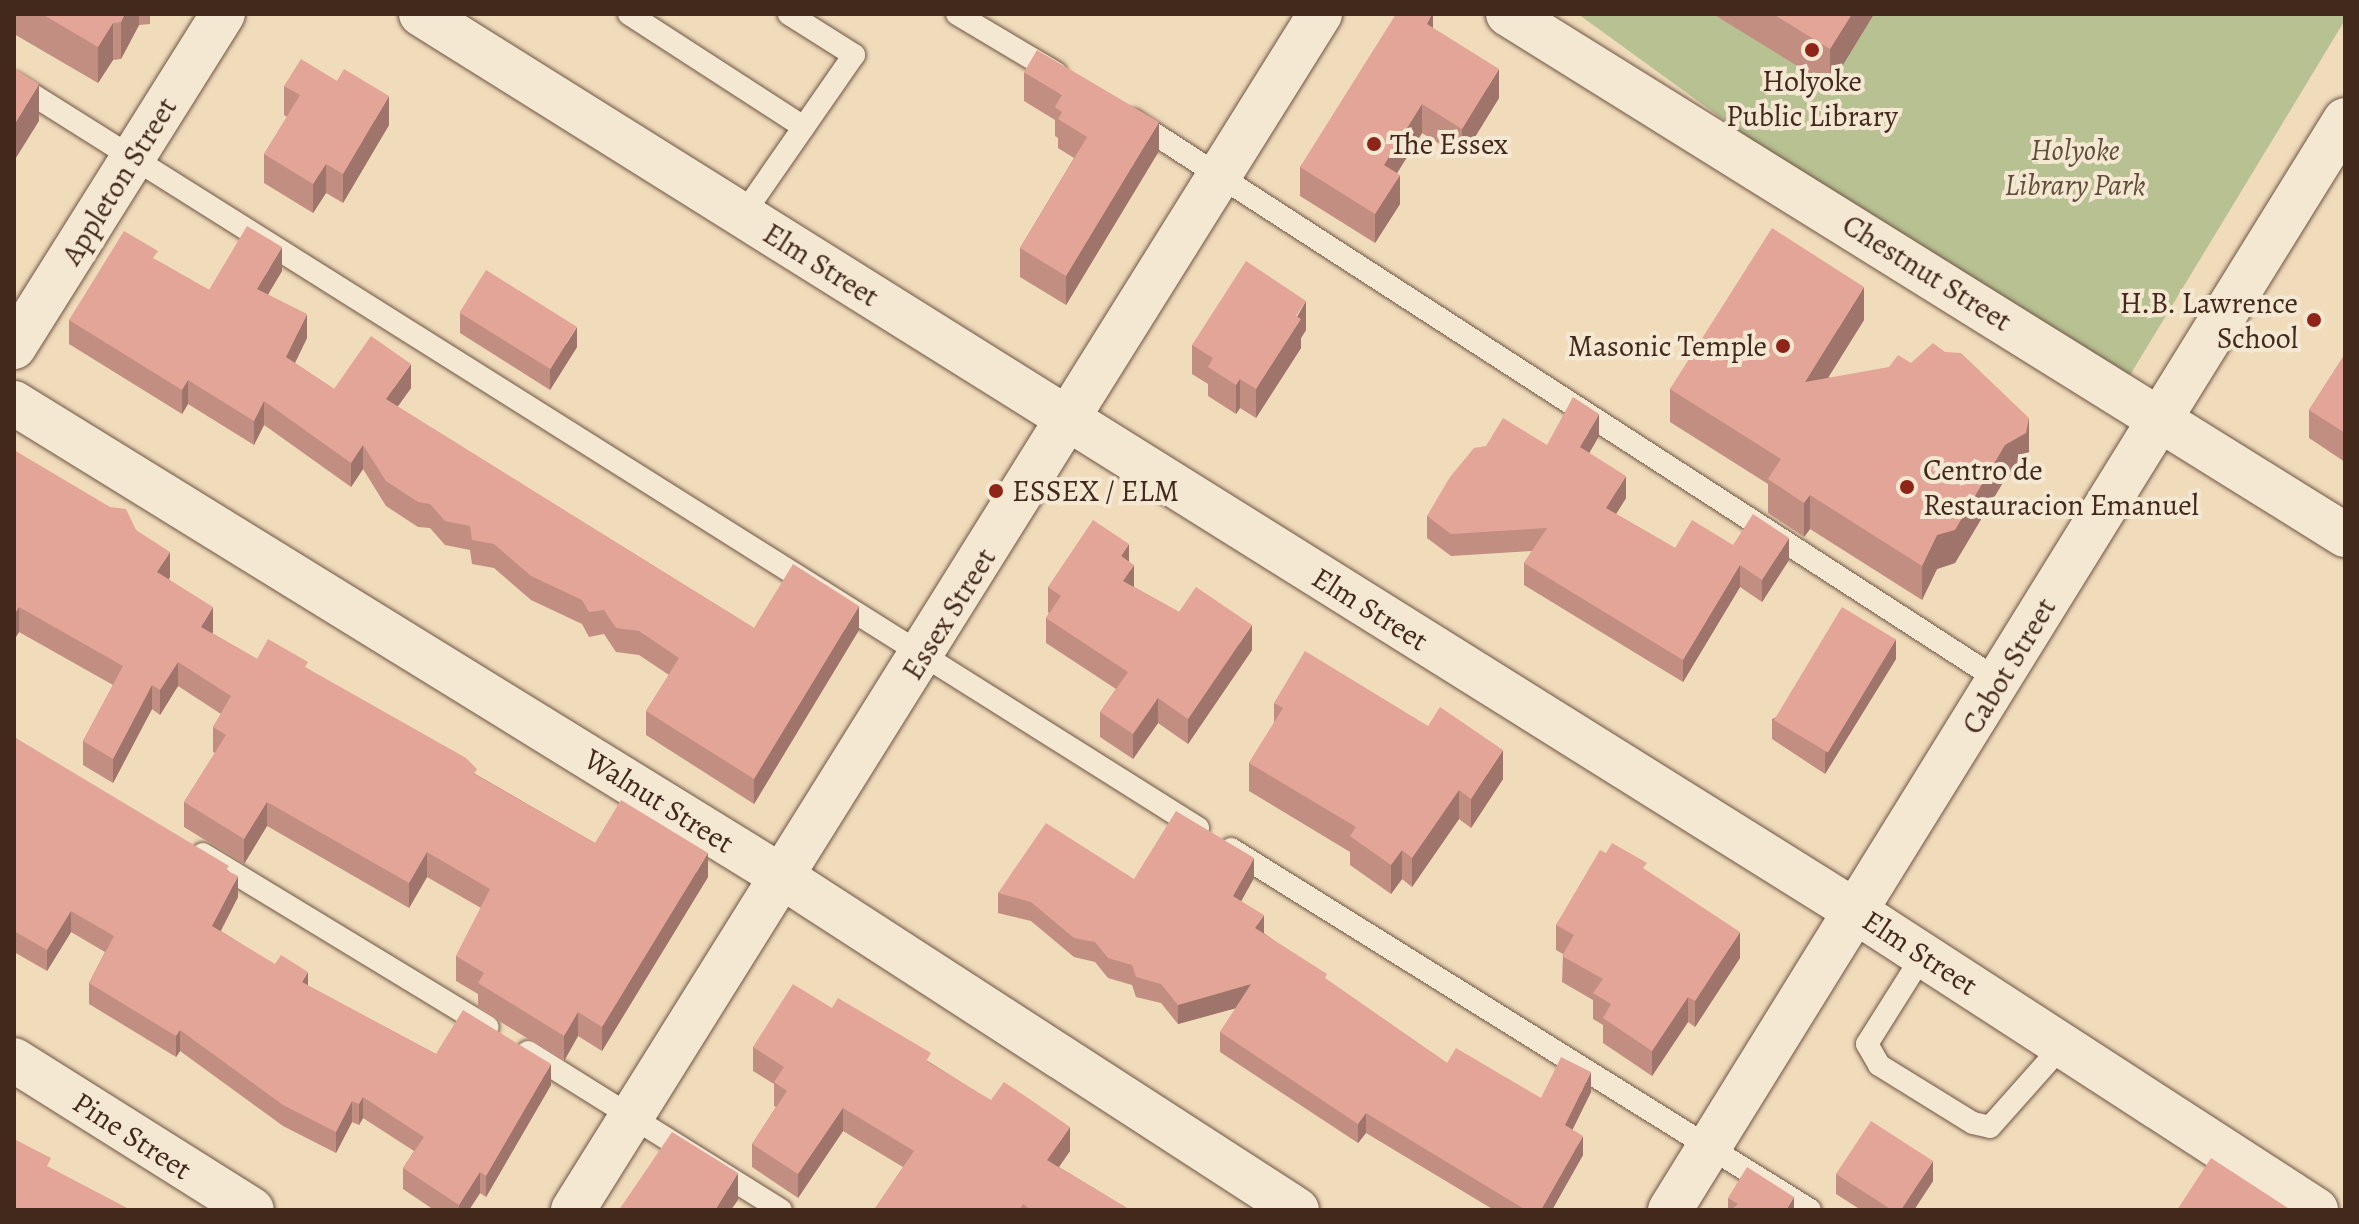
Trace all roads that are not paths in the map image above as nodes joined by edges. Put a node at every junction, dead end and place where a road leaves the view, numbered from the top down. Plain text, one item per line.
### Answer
1 (223, 14) edge
2 (421, 14) edge
3 (629, 14) edge
4 (789, 14) edge
5 (957, 14) edge
6 (1320, 14) edge
7 (1508, 14) edge
8 (14, 83) edge
9 (1076, 86) edge
10 (1116, 110) edge
11 (2345, 120) edge
12 (804, 127) junction
13 (134, 158) junction
14 (1222, 173) junction
15 (742, 216) junction
16 (14, 347) edge
17 (14, 403) edge
18 (2160, 418) junction
19 (1069, 421) junction
20 (2345, 535) edge
21 (923, 656) junction
22 (2000, 681) junction
23 (189, 845) edge
24 (784, 878) junction
25 (1858, 913) junction
26 (1923, 955) junction
27 (2062, 1046) junction
28 (14, 1060) edge
29 (633, 1116) junction
30 (1709, 1149) junction
31 (252, 1210) edge
32 (573, 1210) edge
33 (781, 1210) edge
34 (1297, 1210) edge
35 (1670, 1210) edge
36 (1810, 1210) edge
37 (2316, 1210) edge

1 - 13 street, Appleton Street
2 - 15 street, Elm Street
3 - 12 lane
4 - 12 lane
5 - 9 lane
6 - 14 street, Essex Street
7 - 18 street, Chestnut Street
8 - 13 lane
10 - 14 lane
11 - 18 street, Cabot Street
12 - 15 lane
13 - 16 street, Appleton Street
13 - 21 lane
14 - 19 street, Essex Street
14 - 22 lane
15 - 19 street, Elm Street
17 - 24 street, Walnut Street
18 - 20 street, Chestnut Street
18 - 22 street, Cabot Street
19 - 21 street, Essex Street
19 - 25 street, Elm Street
21 - 24 street, Essex Street
21 - 30 lane
22 - 25 street, Cabot Street
23 - 29 lane
24 - 29 street, Essex Street
24 - 34 street, Walnut Street
25 - 26 street, Elm Street
25 - 30 street, Cabot Street
26 - 27 street, Elm Street
26 - 27 lane
27 - 37 street, Elm Street
28 - 31 street, Pine Street
29 - 32 street, Essex Street
29 - 33 lane
30 - 35 street, Cabot Street
30 - 36 lane

